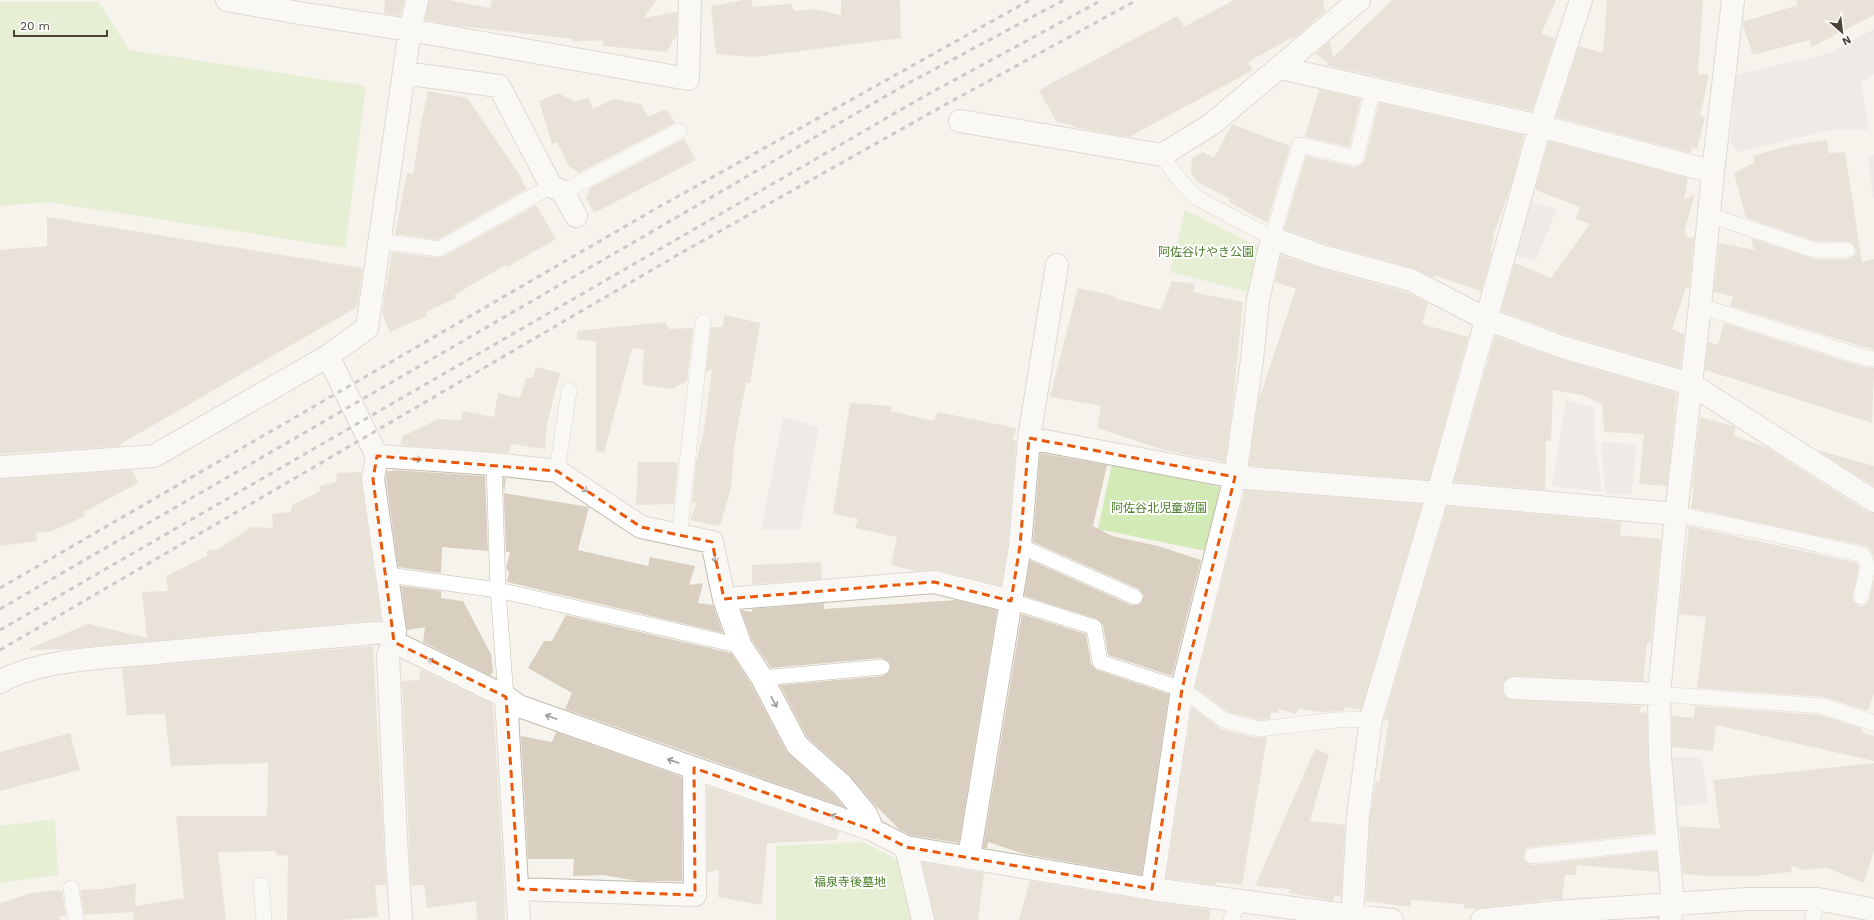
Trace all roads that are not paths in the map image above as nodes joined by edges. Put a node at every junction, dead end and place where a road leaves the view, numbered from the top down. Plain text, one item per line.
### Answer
1 (228, 0) edge
2 (417, 0) edge
3 (690, 0) edge
4 (1360, 0) edge
5 (1581, 0) edge
6 (1733, 0) edge
7 (410, 30) junction
8 (1280, 68) junction
9 (404, 73) junction
10 (1373, 89) junction
11 (960, 121) dead end
12 (1540, 126) junction
13 (679, 131) dead end
14 (1162, 155) junction
15 (1713, 172) junction
16 (557, 189) junction
17 (576, 216) dead end
18 (1709, 216) junction
19 (1272, 238) junction
20 (379, 241) junction
21 (1847, 250) dead end
22 (1057, 265) dead end
23 (1700, 306) junction
24 (1486, 319) junction
25 (703, 322) dead end
26 (328, 356) junction
27 (1874, 359) edge
28 (1691, 384) junction
29 (569, 391) dead end
30 (1028, 438) junction
31 (378, 456) junction
32 (494, 464) junction
33 (0, 467) edge
34 (557, 471) junction
35 (1235, 478) junction
36 (1438, 493) junction
37 (1874, 500) edge
38 (1676, 514) junction
39 (679, 536) junction
40 (1020, 546) junction
41 (388, 575) junction
42 (498, 590) junction
43 (1135, 597) dead end
44 (1861, 597) dead end
45 (724, 599) junction
46 (1011, 601) junction
47 (394, 637) junction
48 (741, 646) junction
49 (882, 667) dead end
50 (762, 678) junction
51 (0, 682) edge
52 (1514, 688) dead end
53 (1182, 689) junction
54 (1659, 694) junction
55 (506, 698) junction
56 (1372, 719) junction
57 (1874, 724) edge
58 (694, 768) junction
59 (873, 830) junction
60 (1667, 841) junction
61 (906, 847) junction
62 (1532, 856) dead end
63 (969, 857) junction
64 (261, 885) dead end
65 (71, 888) dead end
66 (519, 889) junction
67 (1152, 889) junction
68 (1818, 899) junction
69 (1235, 910) edge
70 (1874, 910) edge
71 (1672, 912) edge
72 (1352, 918) edge
73 (76, 920) edge
74 (264, 920) edge
75 (401, 920) edge
76 (519, 920) edge
77 (923, 920) edge
78 (1392, 920) edge
79 (1482, 920) edge
80 (1812, 920) edge

1 - 7 street
2 - 7 street
3 - 7 street
4 - 8 street
5 - 12 street
6 - 15 street
7 - 9 street
8 - 10 street
8 - 14 street
9 - 16 street
9 - 20 street
10 - 12 street
10 - 19 lane
11 - 14 street
12 - 15 street
12 - 24 street
13 - 16 lane
14 - 19 lane
15 - 18 street
16 - 17 street
16 - 20 lane
18 - 21 lane
18 - 23 street
19 - 24 street
19 - 35 street
20 - 26 street
22 - 30 street
23 - 27 lane
23 - 28 street
24 - 28 street
24 - 36 street
25 - 39 lane
26 - 31 street
26 - 33 street
28 - 37 street
28 - 38 street
29 - 34 lane
30 - 35 street
30 - 40 street
31 -> 32 street
31 - 41 street
32 - 34 street
32 - 42 lane
34 -> 39 street
35 - 36 street
35 - 53 street
36 - 38 street
36 - 56 street
38 - 44 lane
38 - 54 street
39 -> 45 street
40 - 43 lane
40 - 46 street
41 - 42 lane
41 - 47 street
42 - 48 lane
42 - 55 lane
45 - 46 street
45 - 48 street
46 - 53 lane
46 - 63 street
47 - 51 street
55 -> 47 street
47 - 75 street
48 - 50 street
49 - 50 lane
50 -> 59 street
52 - 54 street
53 - 56 lane
53 - 67 street
54 - 57 lane
54 - 60 street
58 -> 55 street
55 - 66 street
56 - 72 street
59 -> 58 street
58 - 66 street
59 - 61 street
60 - 62 lane
60 - 71 street
61 - 63 street
61 - 77 street
63 - 67 street
64 - 74 lane
65 - 73 lane
66 - 76 street
67 - 69 street
68 - 70 street
68 - 71 street
68 - 80 lane
69 - 72 street
71 - 79 street
72 - 78 street

